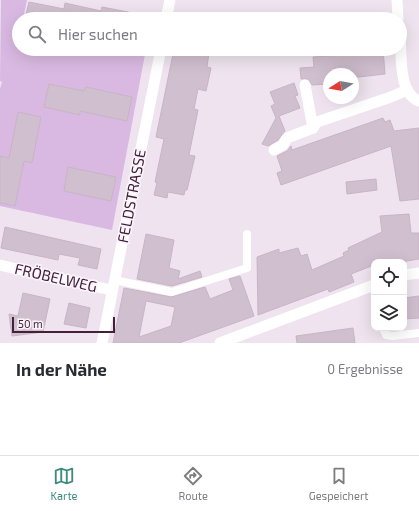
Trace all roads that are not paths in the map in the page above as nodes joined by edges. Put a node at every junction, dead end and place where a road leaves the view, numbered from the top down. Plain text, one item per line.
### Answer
1 (170, 0) edge
2 (397, 0) edge
3 (167, 12) edge
4 (398, 12) edge
5 (160, 56) edge
6 (402, 56) edge
7 (304, 85) dead end
8 (407, 90) junction
9 (419, 101) edge
10 (313, 128) junction
11 (274, 150) dead end
12 (247, 234) dead end
13 (0, 265) edge
14 (419, 273) edge
15 (407, 275) edge
16 (113, 285) junction
17 (371, 286) edge
18 (384, 331) edge
19 (419, 333) edge
20 (102, 343) edge
21 (220, 343) edge

1 - 3 street
2 - 4 street
5 - 16 street, FELDSTRASSE
6 - 8 street
7 - 10 street
8 - 9 street
8 - 10 street
10 - 11 street
12 - 16 lane
13 - 16 street, FRÖBELWEG
14 - 15 street
16 - 20 street, FELDSTRASSE
17 - 21 street
18 - 19 lane

